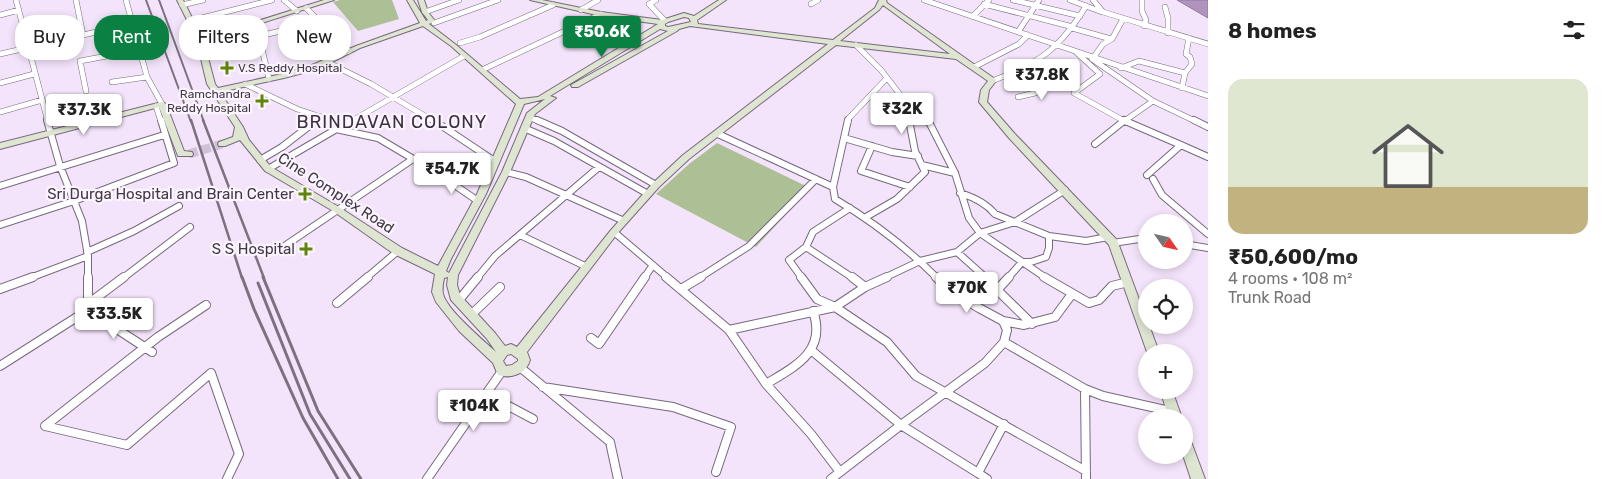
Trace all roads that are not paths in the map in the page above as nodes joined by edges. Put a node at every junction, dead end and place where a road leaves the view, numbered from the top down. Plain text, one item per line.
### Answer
1 (16, 0) edge
2 (76, 0) edge
3 (126, 0) edge
4 (203, 0) edge
5 (272, 0) edge
6 (284, 0) edge
7 (331, 0) edge
8 (410, 0) edge
9 (421, 0) edge
10 (459, 0) edge
11 (498, 0) edge
12 (534, 0) edge
13 (598, 0) edge
14 (656, 0) edge
15 (714, 0) edge
16 (723, 0) edge
17 (818, 0) edge
18 (882, 0) edge
19 (924, 0) edge
20 (948, 0) edge
21 (989, 0) edge
22 (1013, 0) edge
23 (1039, 0) edge
24 (1070, 0) edge
25 (1093, 0) edge
26 (1142, 0) edge
27 (181, 3) edge
28 (811, 4) dead end
29 (984, 4) junction
30 (553, 5) junction
31 (941, 6) junction
32 (1036, 6) junction
33 (1086, 6) junction
34 (1165, 7) dead end
35 (306, 8) junction
36 (19, 10) junction
37 (581, 10) junction
38 (297, 11) junction
39 (425, 12) junction
40 (1103, 12) junction
41 (600, 14) junction
42 (0, 15) edge
43 (20, 15) edge
44 (79, 15) edge
45 (129, 15) edge
46 (187, 15) edge
47 (213, 15) edge
48 (313, 15) edge
49 (684, 15) junction
50 (973, 16) junction
51 (1030, 16) junction
52 (1080, 16) junction
53 (1123, 19) junction
54 (268, 20) edge
55 (433, 22) junction
56 (693, 22) junction
57 (662, 23) junction
58 (424, 24) junction
59 (1144, 26) junction
60 (1072, 27) junction
61 (676, 28) junction
62 (1018, 32) junction
63 (1168, 33) junction
64 (1028, 35) junction
65 (1189, 38) junction
66 (1112, 39) junction
67 (460, 43) junction
68 (831, 43) junction
69 (1208, 44) edge
70 (856, 45) junction
71 (1056, 45) junction
72 (15, 51) edge
73 (351, 51) edge
74 (1076, 52) junction
75 (0, 54) edge
76 (464, 56) junction
77 (958, 57) junction
78 (1090, 57) junction
79 (94, 58) edge
80 (30, 60) edge
81 (142, 60) edge
82 (204, 60) edge
83 (265, 60) edge
84 (331, 60) edge
85 (327, 62) junction
86 (484, 68) junction
87 (974, 68) junction
88 (1121, 68) junction
89 (1185, 73) junction
90 (34, 74) junction
91 (147, 77) junction
92 (887, 78) junction
93 (269, 79) junction
94 (992, 81) junction
95 (1057, 81) dead end
96 (112, 82) dead end
97 (0, 83) edge
98 (245, 84) junction
99 (1182, 88) junction
100 (86, 90) dead end
101 (216, 91) junction
102 (394, 95) junction
103 (1208, 96) edge
104 (1018, 97) dead end
105 (42, 100) junction
106 (542, 101) junction
107 (905, 101) junction
108 (1154, 101) junction
109 (521, 103) junction
110 (159, 105) junction
111 (0, 112) edge
112 (530, 115) junction
113 (321, 117) junction
114 (1124, 121) junction
115 (343, 124) junction
116 (239, 127) junction
117 (1208, 127) edge
118 (335, 128) junction
119 (524, 128) junction
120 (51, 132) junction
121 (718, 134) junction
122 (164, 135) junction
123 (844, 138) junction
124 (222, 144) tunnel mouth
125 (1095, 144) dead end
126 (1180, 145) junction
127 (0, 146) edge
128 (872, 146) junction
129 (189, 154) dead end
130 (918, 156) junction
131 (1208, 157) edge
132 (413, 159) junction
133 (260, 160) junction
134 (496, 162) junction
135 (60, 166) junction
136 (922, 166) junction
137 (599, 167) junction
138 (268, 169) junction
139 (506, 172) junction
140 (954, 173) junction
141 (816, 179) junction
142 (656, 184) junction
143 (0, 186) edge
144 (833, 187) junction
145 (910, 187) junction
146 (1065, 190) junction
147 (960, 193) junction
148 (648, 194) junction
149 (566, 195) junction
150 (478, 200) junction
151 (74, 201) junction
152 (179, 206) dead end
153 (850, 208) junction
154 (336, 209) junction
155 (866, 218) junction
156 (624, 221) junction
157 (1015, 222) junction
158 (0, 225) edge
159 (190, 227) dead end
160 (614, 232) junction
161 (980, 233) junction
162 (1208, 234) edge
163 (520, 235) junction
164 (1049, 236) junction
165 (1138, 239) edge
166 (1111, 240) junction
167 (1193, 246) edge
168 (283, 247) dead end
169 (806, 247) junction
170 (1208, 248) edge
171 (398, 251) junction
172 (957, 252) junction
173 (88, 254) junction
174 (920, 261) junction
175 (1022, 262) junction
176 (653, 265) junction
177 (587, 268) junction
178 (440, 273) junction
179 (453, 275) junction
180 (1128, 282) junction
181 (500, 287) dead end
182 (865, 287) junction
183 (681, 288) junction
184 (0, 289) edge
185 (998, 289) junction
186 (1072, 294) junction
187 (459, 300) junction
188 (337, 303) dead end
189 (206, 305) dead end
190 (88, 307) junction
191 (835, 307) junction
192 (813, 311) junction
193 (471, 315) junction
194 (1003, 320) junction
195 (1032, 324) junction
196 (729, 330) junction
197 (591, 338) dead end
198 (1004, 342) junction
199 (1150, 344) edge
200 (149, 350) junction
201 (811, 350) junction
202 (520, 352) junction
203 (500, 361) junction
204 (0, 366) edge
205 (520, 368) junction
206 (766, 384) junction
207 (543, 386) junction
208 (1085, 389) junction
209 (944, 391) junction
210 (486, 394) junction
211 (1152, 409) edge
212 (533, 419) dead end
213 (1004, 424) junction
214 (901, 425) junction
215 (1193, 464) edge
216 (716, 472) dead end
217 (840, 472) junction
218 (978, 473) junction
219 (1086, 475) edge
220 (227, 479) edge
221 (428, 479) edge
222 (618, 479) edge
223 (831, 479) edge
224 (987, 479) edge
225 (1198, 479) edge

1 - 36 street
2 - 44 street
3 - 45 street
4 - 27 street
5 - 47 street
6 - 38 street
7 - 35 main road
8 - 58 main road
9 - 39 main road
10 - 39 street
11 - 55 street
12 - 30 main road
13 - 37 street
14 - 57 street
15 - 49 main road
16 - 56 main road
17 - 28 street
18 - 68 main road
18 - 77 main road
19 - 31 street
20 - 31 street
21 - 29 street
22 - 32 street
23 - 32 street
24 - 33 street
25 - 40 street
26 - 59 street
27 - 46 main road, Cine Complex Road
29 - 50 street
29 - 51 street
30 - 37 main road
30 - 67 street
31 - 50 street
32 - 51 street
32 - 52 street
33 - 40 street
33 - 52 street
34 - 63 street
35 - 38 main road
35 - 48 street
36 - 42 street
36 - 43 street
37 - 41 main road
38 - 54 main road
39 - 55 main road
40 - 53 street
41 - 57 main road
41 - 86 street
49 - 56 main road
49 - 57 main road
50 - 62 street
51 - 60 street
51 - 62 street
52 - 60 street
53 - 59 street
53 - 66 street
55 - 58 main road
55 - 67 main road
56 - 61 main road
56 - 68 main road
57 - 61 main road
57 - 106 main road
58 - 73 main road
58 - 76 main road
59 - 63 street
60 - 66 street
60 - 71 street
61 - 106 main road
62 - 64 street
63 - 65 street
64 - 71 street
64 - 87 street
65 - 69 street
65 - 89 street
66 - 78 street
67 - 86 main road
68 - 70 main road
68 - 121 main road
70 - 77 main road
70 - 92 street
71 - 74 street
71 - 94 street
72 - 75 street
74 - 78 street
74 - 114 street
76 - 102 street
76 - 109 main road
77 - 87 main road
78 - 88 street
78 - 108 street
79 - 100 street
80 - 90 street
81 - 91 street
82 - 101 main road, Cine Complex Road
83 - 93 street
84 - 85 main road
85 - 93 main road
85 - 102 street
86 - 109 main road
87 - 94 main road
88 - 89 street
88 - 99 street
89 - 99 street
90 - 97 street
90 - 105 street
91 - 96 street
91 - 110 street
92 - 107 street
92 - 123 street
93 - 98 main road
94 - 146 main road
95 - 104 street
98 - 101 main road
98 - 113 street
99 - 103 street
101 - 116 main road, Cine Complex Road
102 - 115 street
102 - 134 street
105 - 111 street
105 - 120 street
106 - 109 main road
106 - 112 main road
107 - 130 street
107 - 140 street
108 - 114 street
108 - 117 street
109 - 112 main road
109 - 134 main road
110 - 120 main road
110 - 122 street
110 - 129 main road
112 - 119 main road
112 - 142 street
113 - 115 street
113 - 133 street
114 - 125 street
114 - 126 street
115 - 118 street
116 - 124 main road
116 - 133 main road, Cine Complex Road
118 - 132 street
118 - 138 street
119 - 137 street
119 - 139 main road
120 - 127 main road
120 - 135 street
121 - 141 street
121 - 142 main road
122 - 135 street
122 - 151 street
123 - 128 street
123 - 144 street
126 - 131 street
126 - 162 street
128 - 130 street
128 - 145 street
130 - 136 street
132 - 150 street
132 - 154 street
133 - 138 main road, Cine Complex Road
134 - 150 main road
135 - 143 street
135 - 151 street
136 - 140 street
136 - 145 street
137 - 148 street
137 - 149 street
138 - 154 main road, Cine Complex Road
139 - 149 street
139 - 179 main road
140 - 147 street
141 - 144 street
141 - 183 street
142 - 148 main road
144 - 153 street
145 - 155 street
146 - 157 street
146 - 166 main road
147 - 157 street
147 - 161 street
148 - 156 main road
149 - 156 street
149 - 163 street
150 - 178 main road
151 - 158 street
151 - 173 street
152 - 173 street
153 - 155 street
153 - 169 street
154 - 168 street
154 - 171 main road, Cine Complex Road
155 - 174 street
156 - 160 main road
157 - 161 street
157 - 164 street
159 - 190 street
160 - 176 street
160 - 177 main road
161 - 172 street
161 - 175 street
163 - 177 street
163 - 187 street
164 - 166 street
164 - 175 street
165 - 166 street
166 - 180 main road
167 - 170 street
169 - 182 street
169 - 191 street
171 - 178 main road, Cine Complex Road
171 - 188 street
172 - 174 street
172 - 185 street
173 - 184 street
173 - 190 street
174 - 182 street
174 - 194 street
175 - 185 street
175 - 186 street
176 - 183 street
176 - 197 street
177 - 202 main road
178 - 179 main road, Cine Complex Road
178 - 203 main road
179 - 187 main road
180 - 186 street
180 - 199 main road
181 - 193 street
182 - 191 street
183 - 196 street
185 - 195 street
186 - 195 street
187 - 193 main road
189 - 200 street
190 - 200 street
190 - 204 street
191 - 192 street
191 - 209 street
192 - 196 street
192 - 201 street
193 - 203 main road
194 - 195 street
194 - 198 street
196 - 206 street
198 - 208 street
198 - 209 street
200 - 220 street
201 - 206 street
201 - 214 street
202 - 203 main road
202 - 205 main road
203 - 205 main road
203 - 210 street
205 - 207 street
206 - 217 street
207 - 216 street
207 - 222 street
208 - 211 street
208 - 219 street
209 - 213 street
209 - 214 street
210 - 212 street
210 - 221 street
213 - 218 street
213 - 219 street
214 - 217 street
214 - 218 street
215 - 225 main road
217 - 223 street
218 - 224 street

